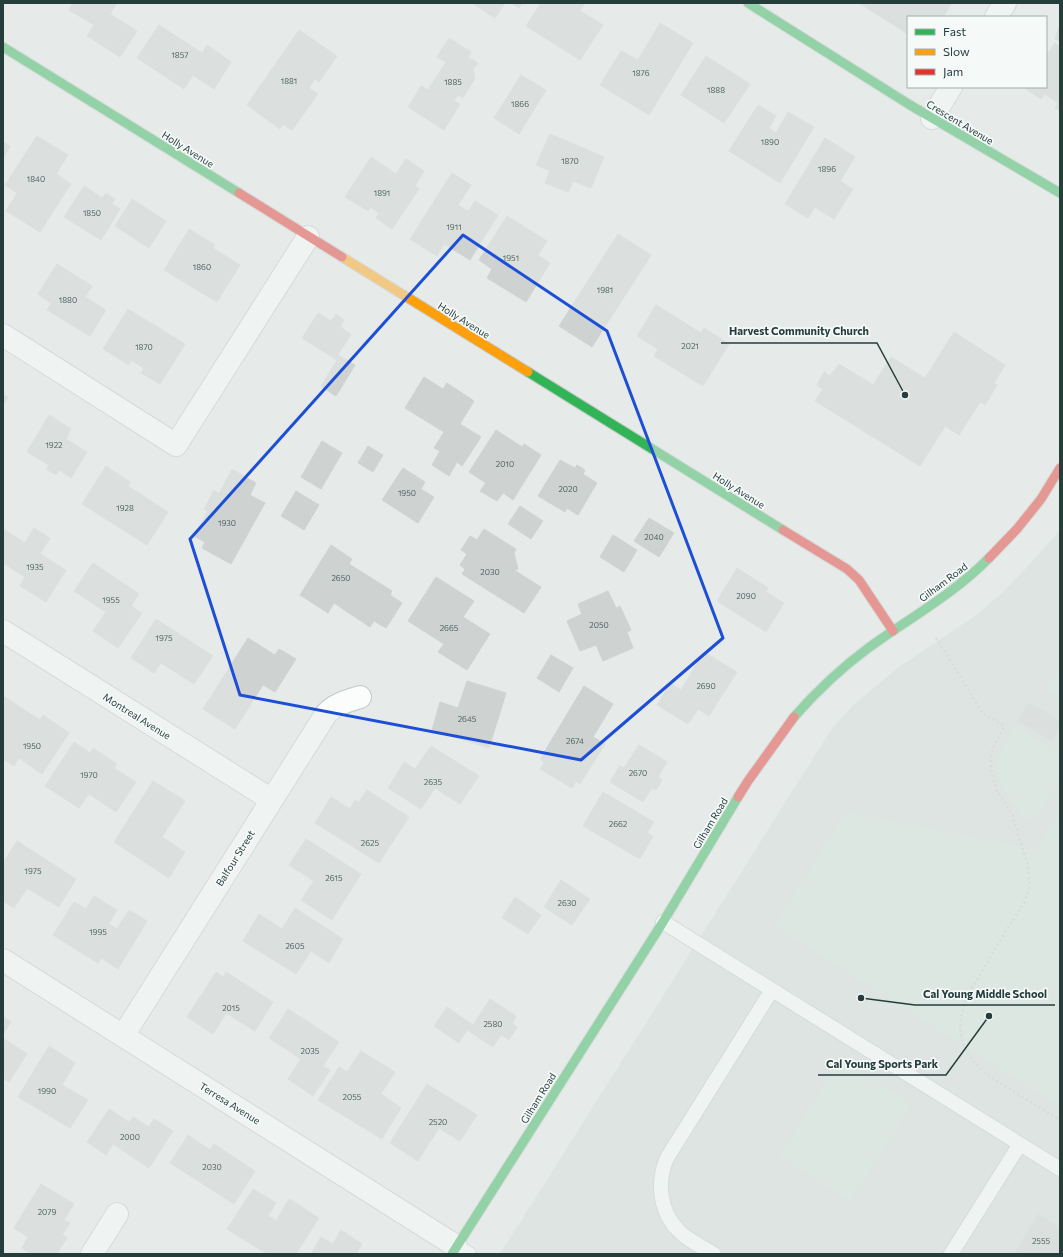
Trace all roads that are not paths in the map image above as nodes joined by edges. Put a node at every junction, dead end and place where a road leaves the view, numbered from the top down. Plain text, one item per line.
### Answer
1 (748, 3) edge
2 (1005, 3) edge
3 (997, 16) edge
4 (3, 47) edge
5 (950, 88) edge
6 (932, 118) junction
7 (1060, 193) edge
8 (308, 237) junction
9 (3, 335) edge
10 (1060, 468) edge
11 (3, 631) edge
12 (893, 632) junction
13 (360, 697) dead end
14 (272, 800) junction
15 (663, 922) junction
16 (3, 960) edge
17 (772, 990) junction
18 (123, 1036) junction
19 (1020, 1144) junction
20 (1060, 1169) edge
21 (117, 1214) dead end
22 (459, 1251) edge
23 (92, 1254) edge
24 (714, 1254) edge
25 (950, 1254) edge

1 - 6 street, Crescent Avenue
2 - 3 street
4 - 8 street, Holly Avenue
5 - 6 street
6 - 7 street, Crescent Avenue
8 - 9 street
8 - 12 street, Holly Avenue
10 - 12 street, Gilham Road
11 - 14 street, Montreal Avenue
12 - 15 street, Gilham Road
13 - 14 street, Balfour Street
14 - 18 street, Balfour Street
15 - 17 lane
15 - 22 street, Gilham Road
16 - 18 street, Terresa Avenue
17 - 19 lane
17 - 24 lane
18 - 22 street, Terresa Avenue
19 - 20 lane
19 - 25 lane
21 - 23 street

